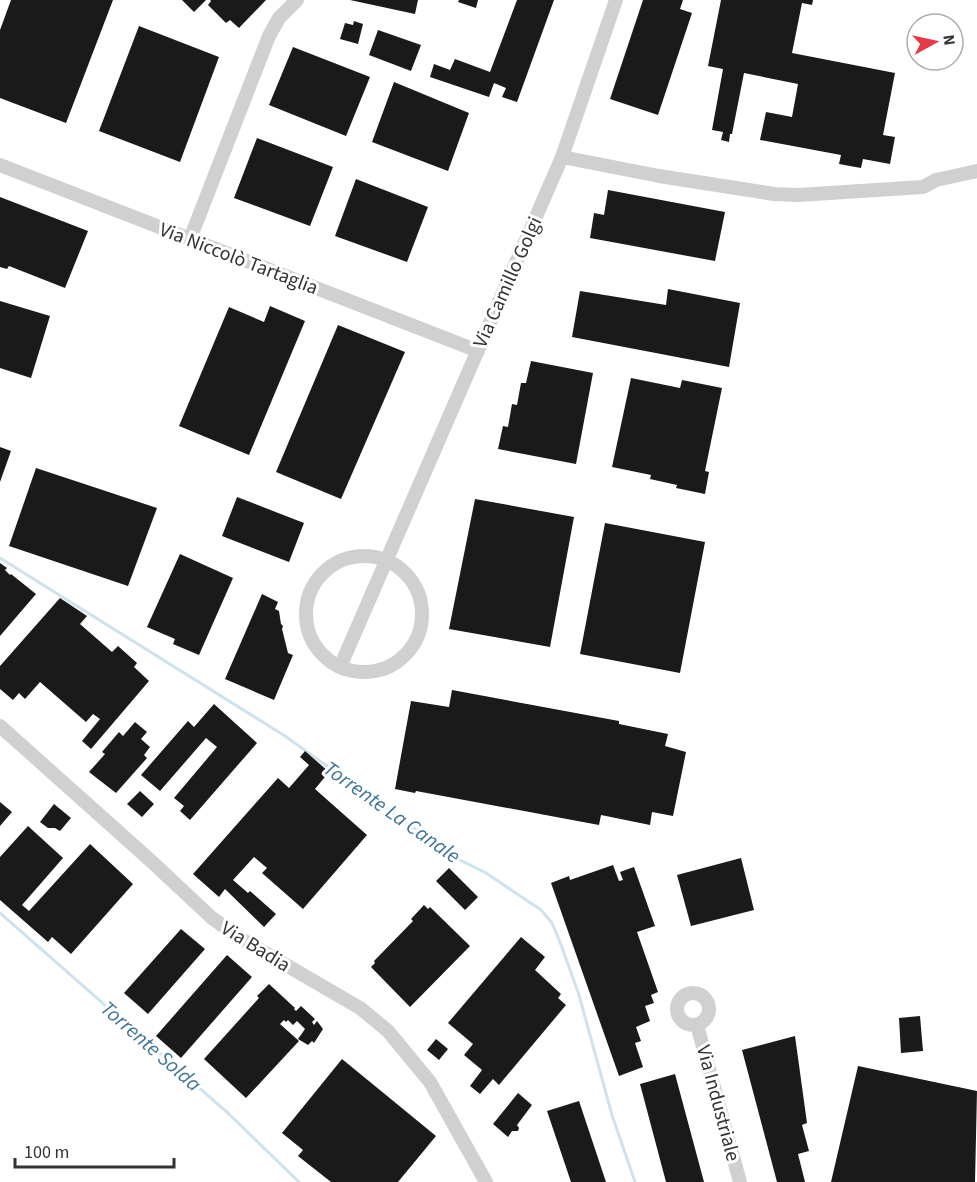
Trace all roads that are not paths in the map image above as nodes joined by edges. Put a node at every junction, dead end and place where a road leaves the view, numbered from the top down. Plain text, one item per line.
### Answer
1 (297, 0) edge
2 (616, 0) edge
3 (562, 158) junction
4 (0, 165) edge
5 (977, 171) edge
6 (190, 239) junction
7 (478, 351) junction
8 (387, 561) junction
9 (340, 667) junction
10 (0, 726) edge
11 (697, 1025) dead end
12 (486, 1182) edge
13 (740, 1182) edge

1 - 6 street
2 - 3 street, Via Camillo Golgi
3 - 5 street
3 - 7 street, Via Camillo Golgi
4 - 6 street, Via Niccolò Tartaglia
6 - 7 street, Via Niccolò Tartaglia
7 - 8 street, Via Camillo Golgi
8 - 9 street, Via Camillo Golgi
8 - 9 street
8 - 9 street
10 - 12 street, Via Badia
11 - 13 street, Via Industriale

